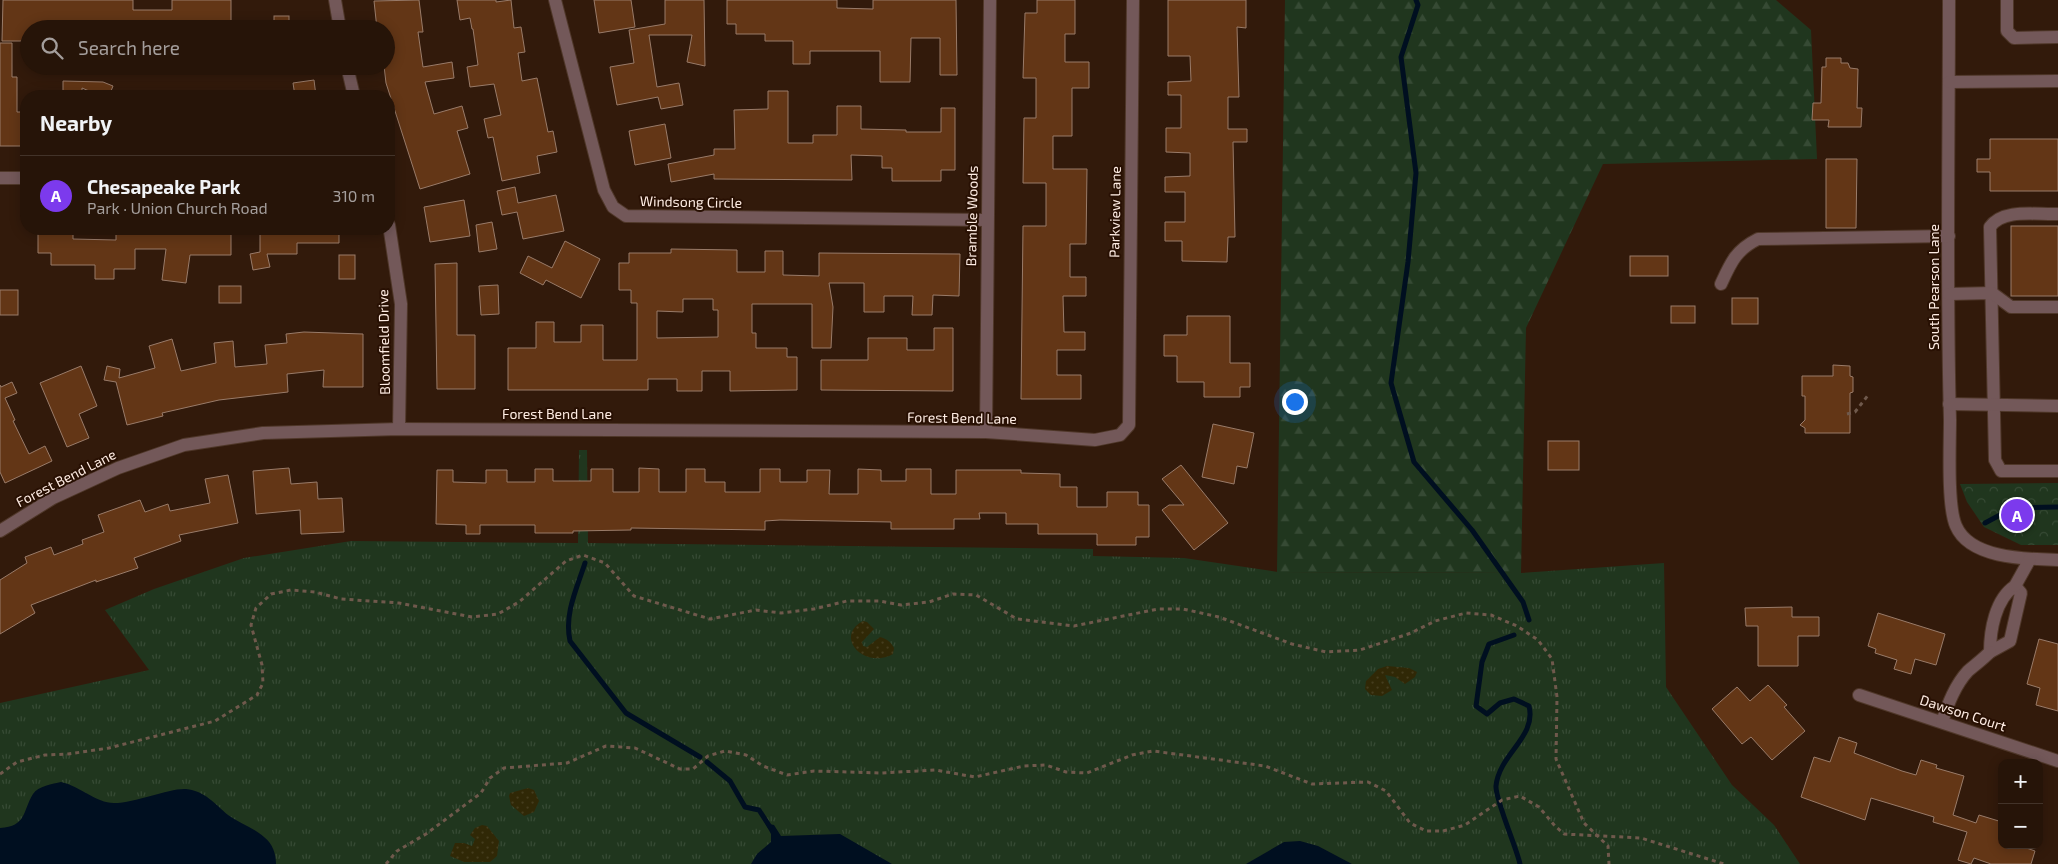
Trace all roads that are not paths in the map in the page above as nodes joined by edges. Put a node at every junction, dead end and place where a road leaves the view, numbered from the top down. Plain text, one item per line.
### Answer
1 (335, 0) edge
2 (555, 0) edge
3 (990, 0) edge
4 (1133, 0) edge
5 (1949, 0) edge
6 (2007, 0) edge
7 (338, 20) edge
8 (2058, 37) edge
9 (349, 75) edge
10 (2058, 81) edge
11 (1949, 82) junction
12 (353, 90) edge
13 (0, 178) edge
14 (20, 178) edge
15 (2058, 214) edge
16 (987, 220) junction
17 (391, 235) edge
18 (1949, 236) junction
19 (1721, 284) dead end
20 (1992, 293) junction
21 (1949, 294) junction
22 (2058, 307) edge
23 (1949, 404) junction
24 (1994, 406) junction
25 (2058, 406) edge
26 (1130, 425) joint
27 (399, 428) junction
28 (986, 432) junction
29 (2058, 471) edge
30 (0, 531) edge
31 (2030, 560) junction
32 (2058, 560) edge
33 (2015, 586) junction
34 (1990, 652) junction
35 (1859, 695) dead end
36 (1942, 722) junction
37 (2058, 761) edge

1 - 7 street
2 - 16 street, Windsong Circle
3 - 16 street, Bramble Woods
4 - 26 street, Parkview Lane
5 - 11 street, South Pearson Lane
6 - 8 street
9 - 12 street
10 - 11 street
11 - 18 street, South Pearson Lane
13 - 14 street
15 - 20 street
16 - 28 street, Bramble Woods
17 - 27 street, Bloomfield Drive
18 - 19 street
18 - 21 street, South Pearson Lane
20 - 21 street
20 - 22 street
20 - 24 street
21 - 23 street, South Pearson Lane
23 - 24 street
23 - 31 street, South Pearson Lane
24 - 25 street
24 - 29 street
26 - 28 street, Forest Bend Lane
27 - 28 street, Forest Bend Lane
27 - 30 street, Forest Bend Lane
31 - 32 street, South Pearson Lane
31 - 33 street
33 - 34 street
33 - 34 street
34 - 36 street
35 - 36 street, Dawson Court
36 - 37 street, Dawson Court

